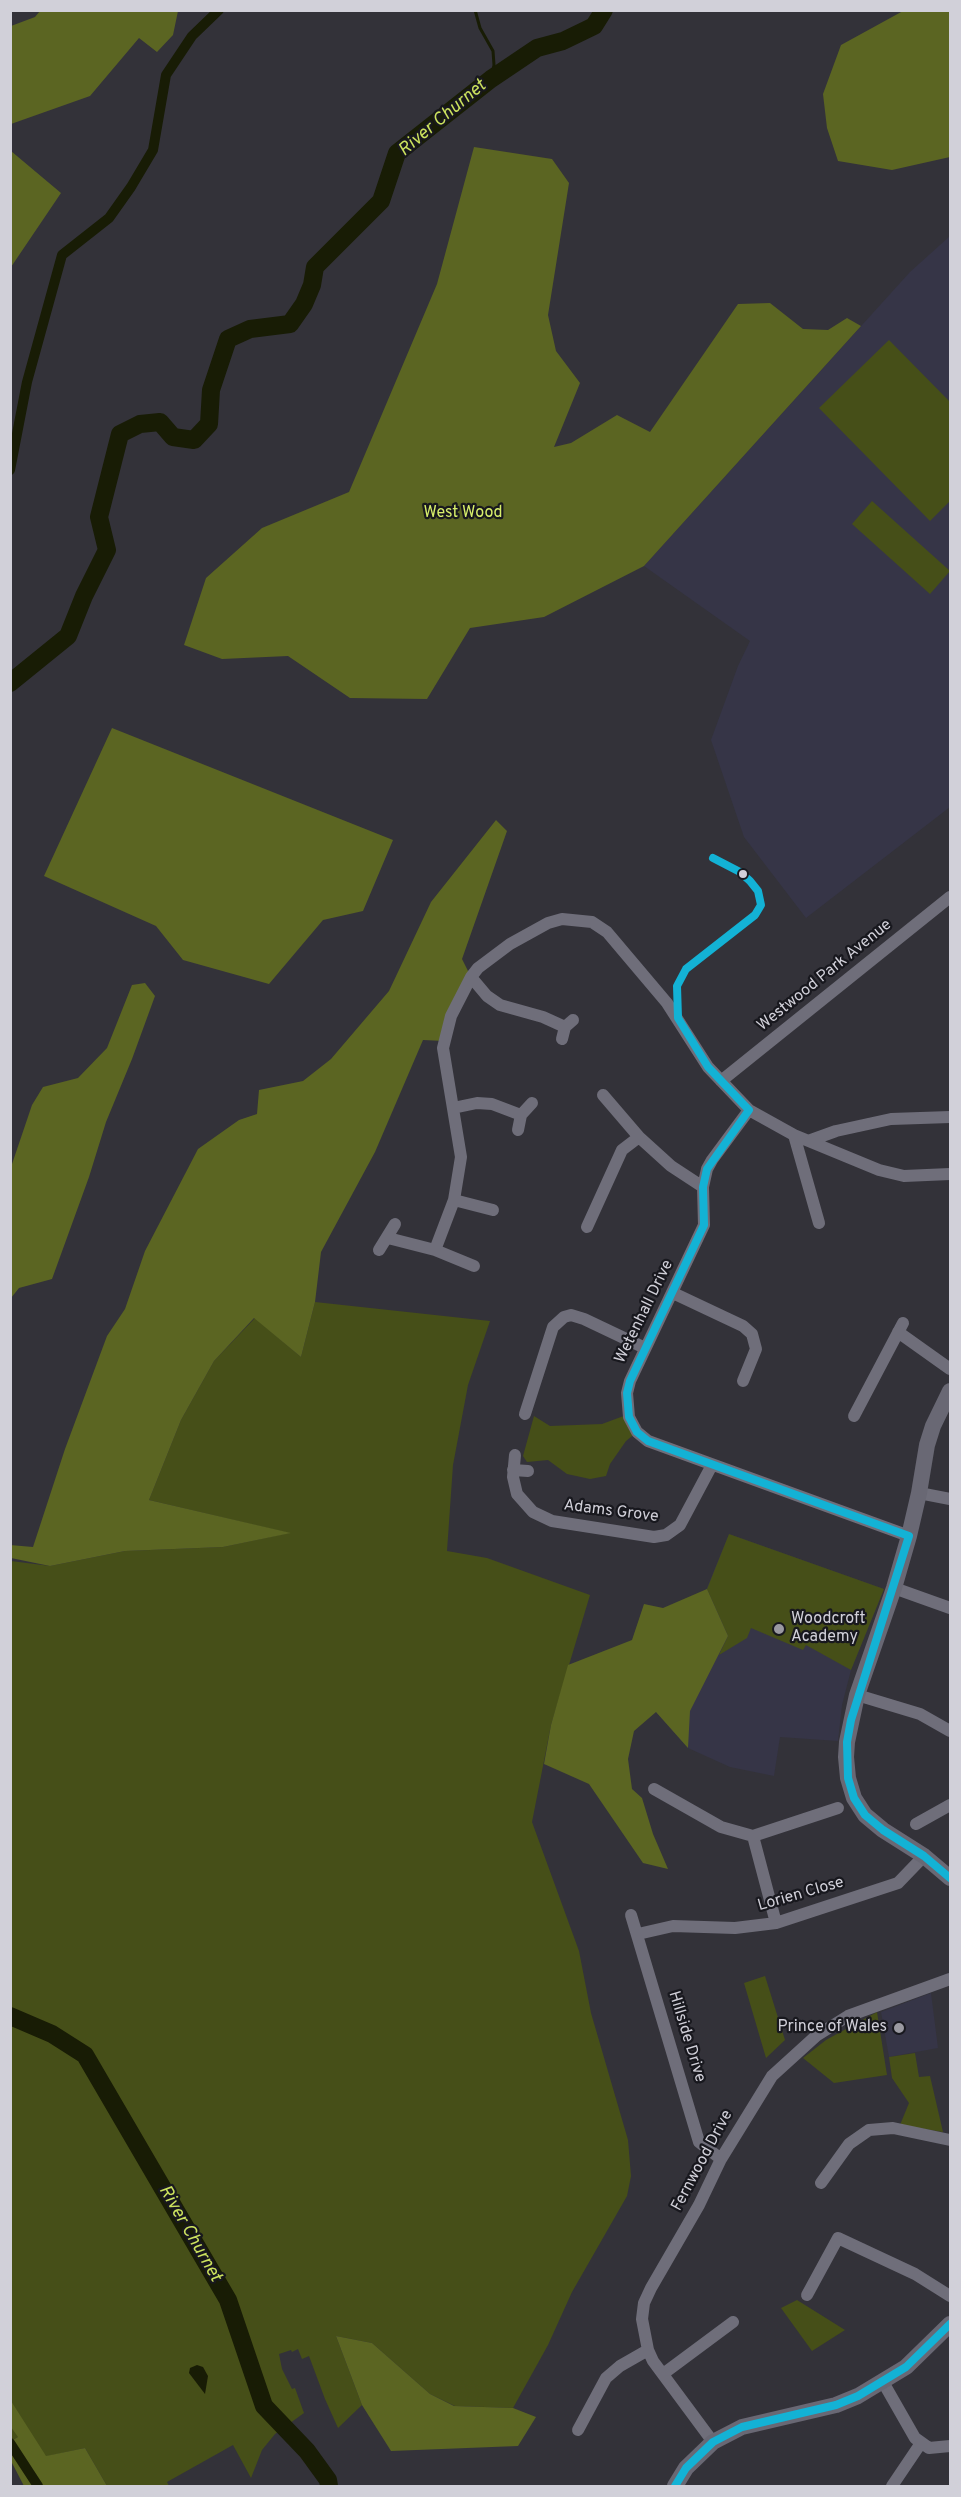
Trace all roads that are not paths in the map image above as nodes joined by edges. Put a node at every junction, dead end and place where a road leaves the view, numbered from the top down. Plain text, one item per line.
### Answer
1 (951, 897) edge
2 (471, 977) junction
3 (567, 1028) dead end
4 (721, 1081) junction
5 (603, 1095) dead end
6 (532, 1103) dead end
7 (453, 1108) junction
8 (749, 1110) junction
9 (520, 1115) junction
10 (951, 1117) edge
11 (518, 1130) dead end
12 (794, 1135) junction
13 (639, 1137) junction
14 (811, 1140) junction
15 (951, 1174) edge
16 (703, 1187) junction
17 (454, 1200) junction
18 (493, 1210) dead end
19 (819, 1223) dead end
20 (395, 1224) dead end
21 (587, 1227) dead end
22 (388, 1238) junction
23 (435, 1250) junction
24 (380, 1251) dead end
25 (474, 1266) dead end
26 (673, 1293) junction
27 (645, 1348) junction
28 (951, 1369) edge
29 (744, 1381) dead end
30 (951, 1391) edge
31 (525, 1414) dead end
32 (854, 1416) dead end
33 (515, 1455) dead end
34 (712, 1465) junction
35 (513, 1470) junction
36 (528, 1471) dead end
37 (919, 1493) junction
38 (951, 1499) edge
39 (909, 1536) junction
40 (894, 1588) junction
41 (951, 1608) edge
42 (857, 1695) junction
43 (951, 1731) edge
44 (654, 1789) dead end
45 (951, 1805) edge
46 (838, 1808) dead end
47 (916, 1824) dead end
48 (753, 1836) junction
49 (924, 1856) junction
50 (951, 1878) edge
51 (631, 1915) dead end
52 (776, 1923) junction
53 (638, 1934) junction
54 (951, 1979) edge
55 (951, 2140) edge
56 (721, 2158) junction
57 (821, 2183) dead end
58 (807, 2295) dead end
59 (951, 2296) edge
60 (733, 2322) dead end
61 (951, 2324) edge
62 (648, 2350) junction
63 (663, 2374) junction
64 (883, 2382) junction
65 (578, 2430) dead end
66 (713, 2442) junction
67 (921, 2443) junction
68 (951, 2446) edge
69 (675, 2487) edge
70 (892, 2487) edge

1 - 4 street, Westwood Park Avenue
2 - 3 street
2 - 4 street
2 - 7 street
4 - 8 street
5 - 13 street
6 - 9 street
7 - 9 street
7 - 17 street
8 - 12 street
8 - 16 street, Wetenhall Drive
9 - 11 street
10 - 14 street
12 - 14 street
12 - 19 street
13 - 16 street
13 - 21 street
14 - 15 street
16 - 26 street, Wetenhall Drive
17 - 18 street
17 - 23 street
20 - 22 street
22 - 23 street
22 - 24 street
23 - 25 street
26 - 27 street, Wetenhall Drive
26 - 29 street
27 - 31 street
27 - 34 street, Wetenhall Drive
28 - 32 street
30 - 37 street
33 - 35 street, Adams Grove
34 - 35 street, Adams Grove
34 - 39 street, Wetenhall Drive
35 - 36 street
37 - 38 street
37 - 39 street
39 - 40 street
40 - 41 street
40 - 42 street
42 - 43 street
42 - 49 street
44 - 48 street
45 - 47 street
46 - 48 street
48 - 52 street
49 - 50 street
49 - 52 street, Lorien Close
51 - 53 street, Hillside Drive
52 - 53 street, Lorien Close
53 - 56 street, Hillside Drive
54 - 56 street, Fernwood Drive
55 - 57 street
56 - 62 street, Fernwood Drive
58 - 59 street
60 - 63 street
61 - 64 street
62 - 63 street, Fernwood Drive
62 - 65 street
63 - 66 street, Fernwood Drive
64 - 66 street
64 - 67 street
66 - 69 street
67 - 68 street
67 - 70 street

